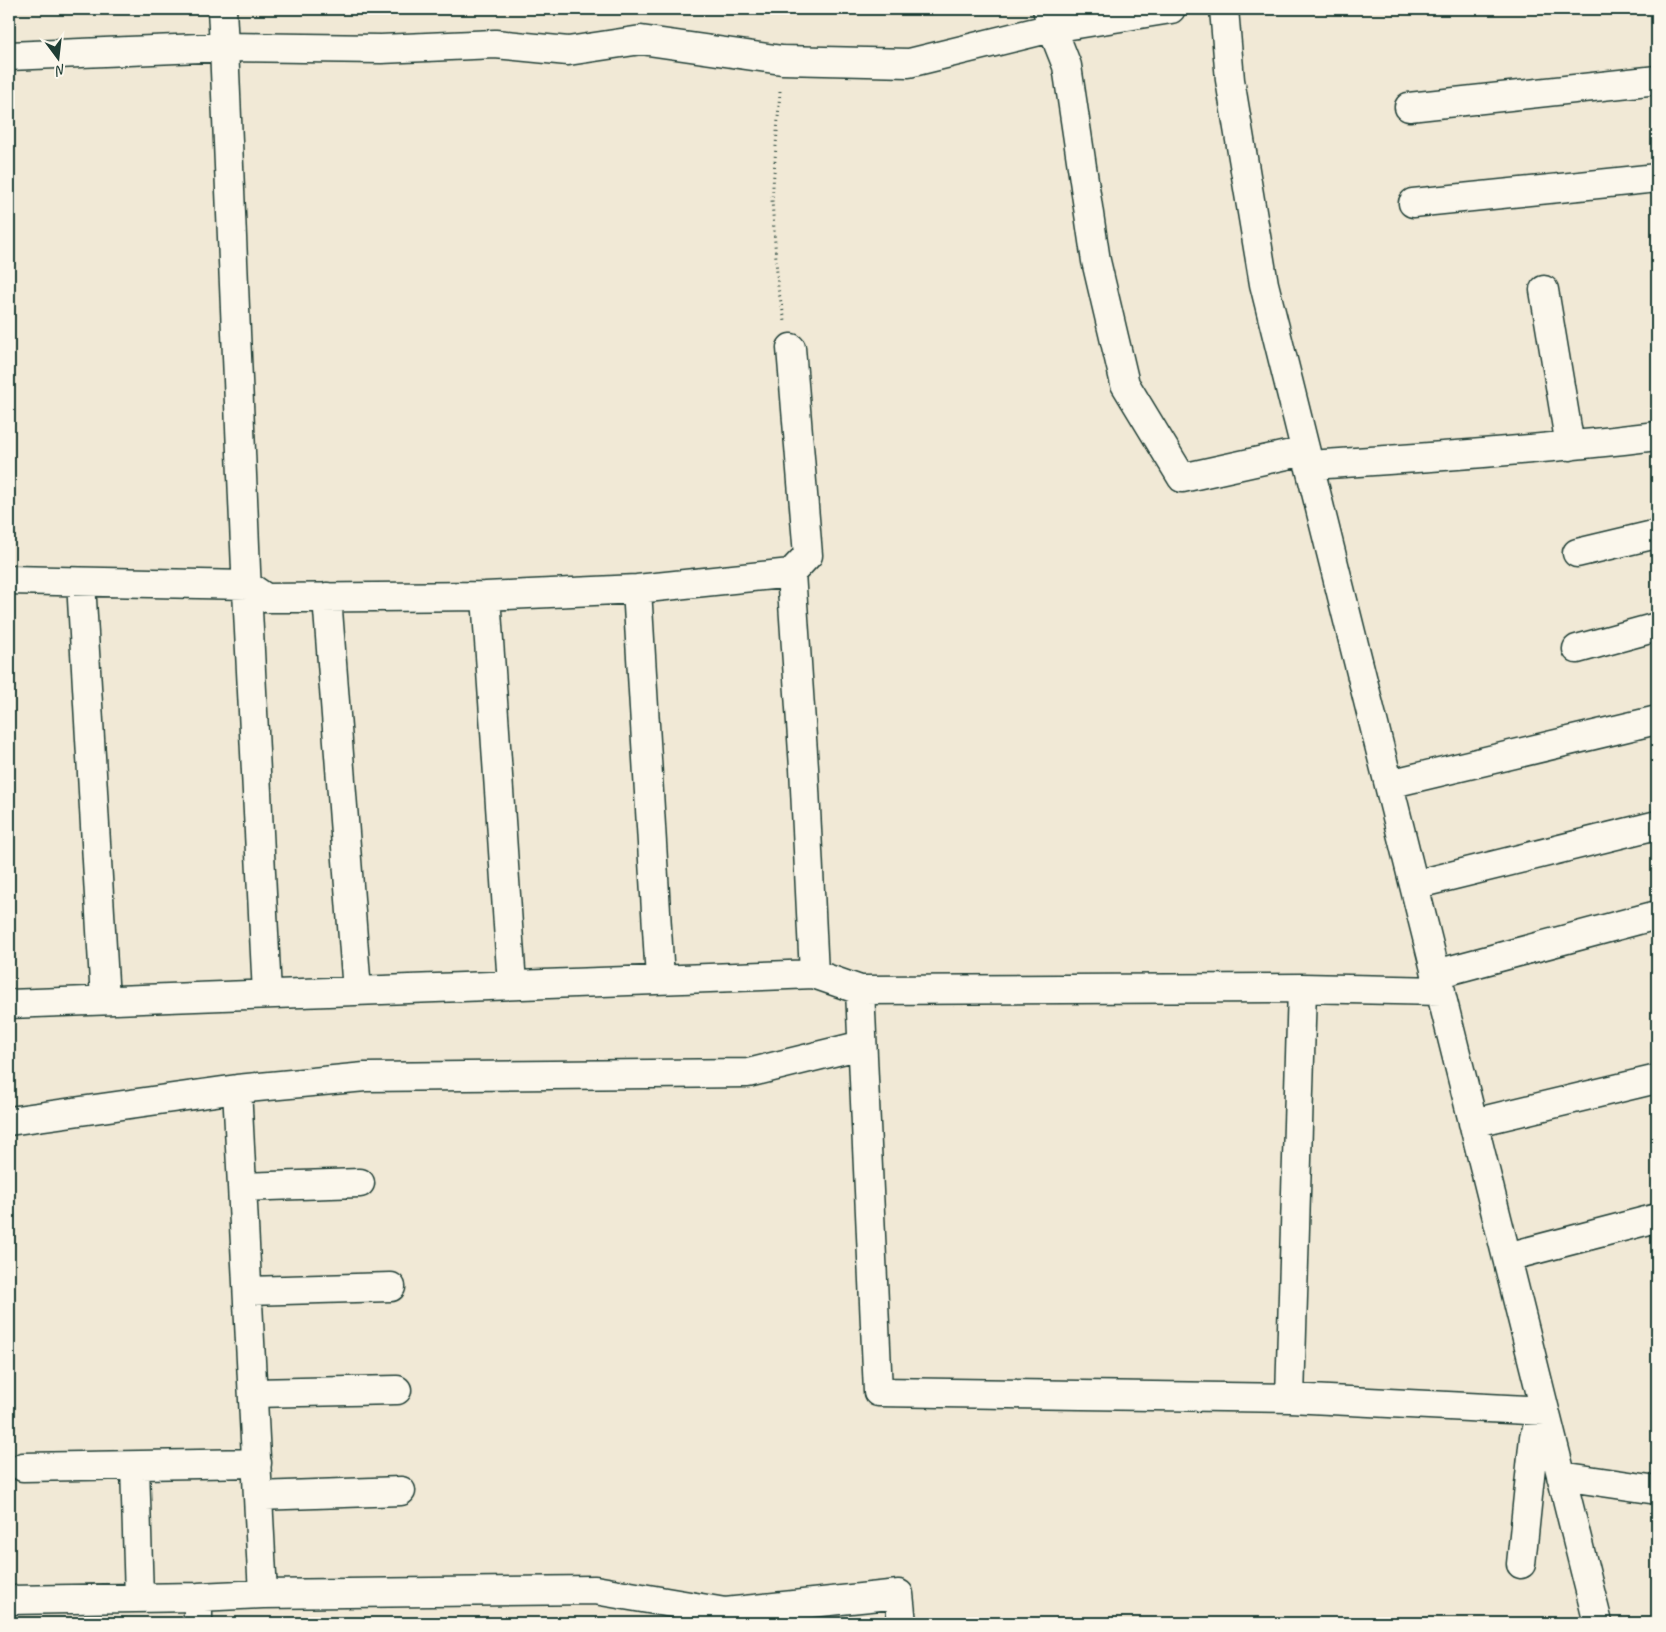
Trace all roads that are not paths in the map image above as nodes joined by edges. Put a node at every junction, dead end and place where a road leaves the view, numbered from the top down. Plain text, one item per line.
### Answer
1 (222, 9) edge
2 (1171, 9) edge
3 (1224, 9) edge
4 (1050, 18) edge
5 (224, 47) junction
6 (9, 56) edge
7 (1657, 80) edge
8 (1408, 106) dead end
9 (1657, 178) edge
10 (1413, 203) dead end
11 (1544, 290) dead end
12 (790, 348) road end
13 (1657, 436) edge
14 (1570, 446) junction
15 (1307, 458) junction
16 (1657, 534) edge
17 (1577, 553) dead end
18 (791, 573) junction
19 (9, 580) edge
20 (81, 582) junction
21 (247, 585) junction
22 (637, 589) junction
23 (486, 596) junction
24 (326, 597) junction
25 (1657, 628) edge
26 (1578, 649) dead end
27 (1657, 720) edge
28 (1389, 784) junction
29 (1657, 825) edge
30 (1414, 884) junction
31 (1657, 915) edge
32 (814, 974) junction
33 (660, 979) junction
34 (1438, 982) junction
35 (512, 985) junction
36 (1302, 988) junction
37 (860, 990) junction
38 (357, 991) junction
39 (267, 994) junction
40 (105, 1000) junction
41 (9, 1004) edge
42 (862, 1046) junction
43 (1657, 1079) edge
44 (238, 1089) junction
45 (9, 1121) edge
46 (1473, 1123) junction
47 (360, 1183) dead end
48 (242, 1188) junction
49 (1657, 1218) edge
50 (1507, 1257) junction
51 (391, 1287) dead end
52 (248, 1291) junction
53 (397, 1390) dead end
54 (253, 1393) junction
55 (1290, 1398) junction
56 (1545, 1411) junction
57 (257, 1463) junction
58 (135, 1466) junction
59 (23, 1467) dead end
60 (1561, 1476) junction
61 (1657, 1490) edge
62 (400, 1491) dead end
63 (258, 1496) junction
64 (1521, 1564) dead end
65 (263, 1594) junction
66 (139, 1598) junction
67 (9, 1600) edge
68 (198, 1610) edge
69 (902, 1623) edge
70 (1598, 1623) edge

1 - 5 street
2 - 4 street
3 - 15 street
4 - 5 street
4 - 15 street
5 - 6 street
5 - 21 street
7 - 8 street
9 - 10 street
11 - 14 street
12 - 18 street
13 - 14 street
14 - 15 street
15 - 28 street
16 - 17 street
18 - 22 street
18 - 32 street
19 - 20 street
20 - 21 street
20 - 40 street
21 - 24 street
21 - 39 street
22 - 23 street
22 - 33 street
23 - 24 street
23 - 35 street
24 - 38 street
25 - 26 street
27 - 28 street
28 - 30 street
29 - 30 street
30 - 34 street
31 - 34 street
32 - 33 street
32 - 37 street
33 - 35 street
34 - 36 street
34 - 46 street
35 - 38 street
36 - 37 street
36 - 55 street
37 - 42 street
38 - 39 street
39 - 40 street
40 - 41 street
42 - 44 street
42 - 55 street
43 - 46 street
44 - 45 street
44 - 48 street
46 - 50 street
47 - 48 street
48 - 52 street
49 - 50 street
50 - 56 street
51 - 52 street
52 - 54 street
53 - 54 street
54 - 57 street
55 - 56 street
56 - 60 street
56 - 64 street
57 - 58 street
57 - 63 street
58 - 59 street
58 - 66 street
60 - 61 street
60 - 70 street
62 - 63 street
63 - 65 street
65 - 68 street
65 - 69 street
66 - 67 street
66 - 68 street

